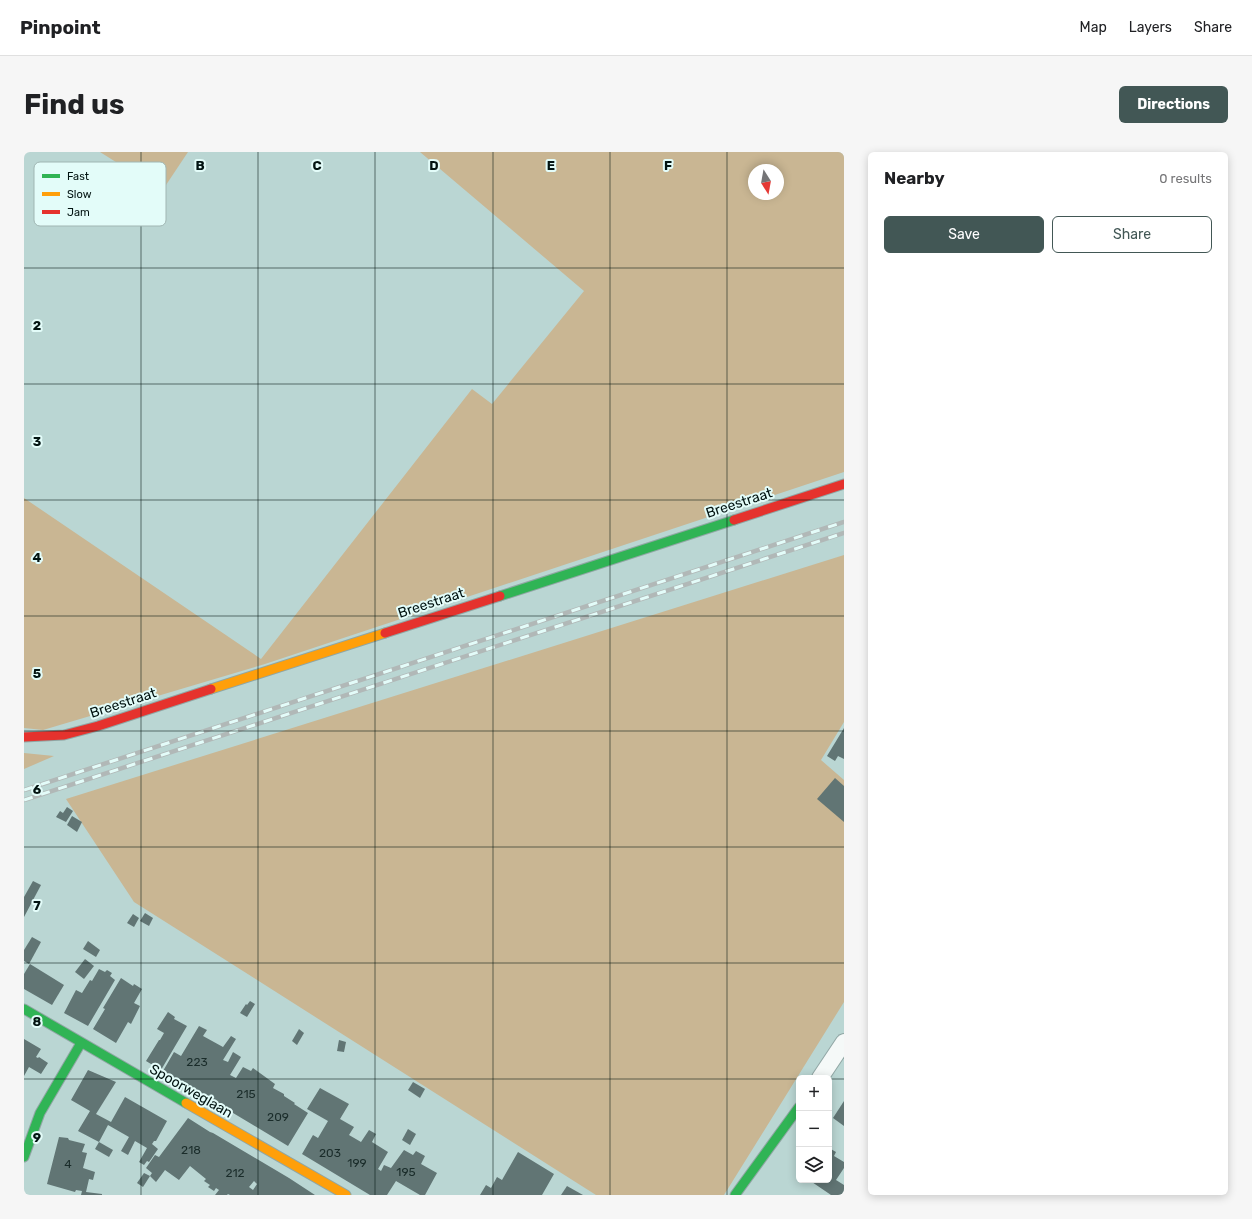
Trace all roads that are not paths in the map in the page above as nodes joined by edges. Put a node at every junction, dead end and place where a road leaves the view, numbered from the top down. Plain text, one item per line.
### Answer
1 (844, 484) edge
2 (24, 737) edge
3 (24, 1009) edge
4 (844, 1042) edge
5 (81, 1043) junction
6 (822, 1075) edge
7 (796, 1111) edge
8 (24, 1157) edge
9 (346, 1195) edge
10 (734, 1195) edge

1 - 2 street, Breestraat
3 - 5 street, Spoorweglaan
4 - 6 street
5 - 8 street
5 - 9 street, Spoorweglaan
7 - 10 street

